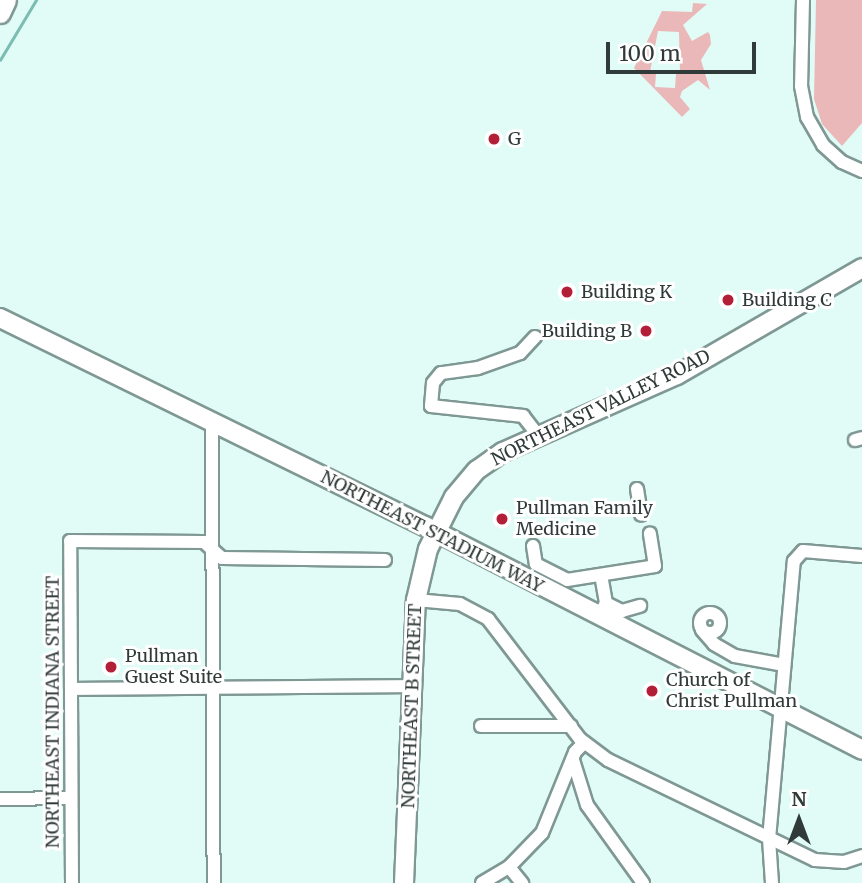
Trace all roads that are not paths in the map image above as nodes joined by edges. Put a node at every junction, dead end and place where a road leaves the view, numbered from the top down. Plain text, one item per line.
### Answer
1 (6, 0) edge
2 (803, 0) edge
3 (0, 13) edge
4 (862, 171) edge
5 (862, 268) edge
6 (0, 318) edge
7 (535, 337) dead end
8 (212, 422) junction
9 (538, 435) junction
10 (637, 489) dead end
11 (641, 515) dead end
12 (435, 531) junction
13 (650, 534) dead end
14 (533, 546) dead end
15 (212, 549) junction
16 (862, 555) edge
17 (385, 560) dead end
18 (601, 575) junction
19 (416, 600) junction
20 (640, 606) dead end
21 (602, 610) junction
22 (702, 630) dead end
23 (784, 665) junction
24 (415, 686) junction
25 (213, 687) junction
26 (72, 689) junction
27 (784, 711) junction
28 (481, 726) dead end
29 (571, 726) junction
30 (584, 743) junction
31 (862, 750) edge
32 (572, 759) junction
33 (71, 798) junction
34 (0, 799) edge
35 (769, 839) junction
36 (862, 856) edge
37 (509, 867) junction
38 (72, 883) edge
39 (214, 883) edge
40 (404, 883) edge
41 (482, 883) edge
42 (522, 883) edge
43 (643, 883) edge
44 (772, 883) edge

1 - 3 main road
2 - 4 street
5 - 9 main road, NORTHEAST VALLEY ROAD
6 - 8 main road, NORTHEAST STADIUM WAY
7 - 9 street
8 - 12 main road, NORTHEAST STADIUM WAY
8 - 15 street
9 - 12 main road, NORTHEAST VALLEY ROAD
10 - 11 street
12 - 19 main road, NORTHEAST B STREET
12 - 21 main road, NORTHEAST STADIUM WAY
13 - 18 street
14 - 18 street
15 - 17 street
15 - 25 street
15 - 26 street, NORTHEAST INDIANA STREET
16 - 23 street
18 - 21 street
19 - 24 main road, NORTHEAST B STREET
19 - 29 street
20 - 21 street
21 - 27 main road, NORTHEAST STADIUM WAY
22 - 23 street
23 - 27 street
24 - 25 street
24 - 40 main road, NORTHEAST B STREET
25 - 26 street
25 - 39 street
26 - 33 street, NORTHEAST INDIANA STREET
27 - 31 main road, NORTHEAST STADIUM WAY
27 - 35 street
28 - 29 street
29 - 30 street
30 - 32 street
30 - 35 street
32 - 37 street
32 - 43 street
33 - 34 street
33 - 38 street, NORTHEAST INDIANA STREET
35 - 36 street
35 - 44 street
37 - 41 street
37 - 42 street

